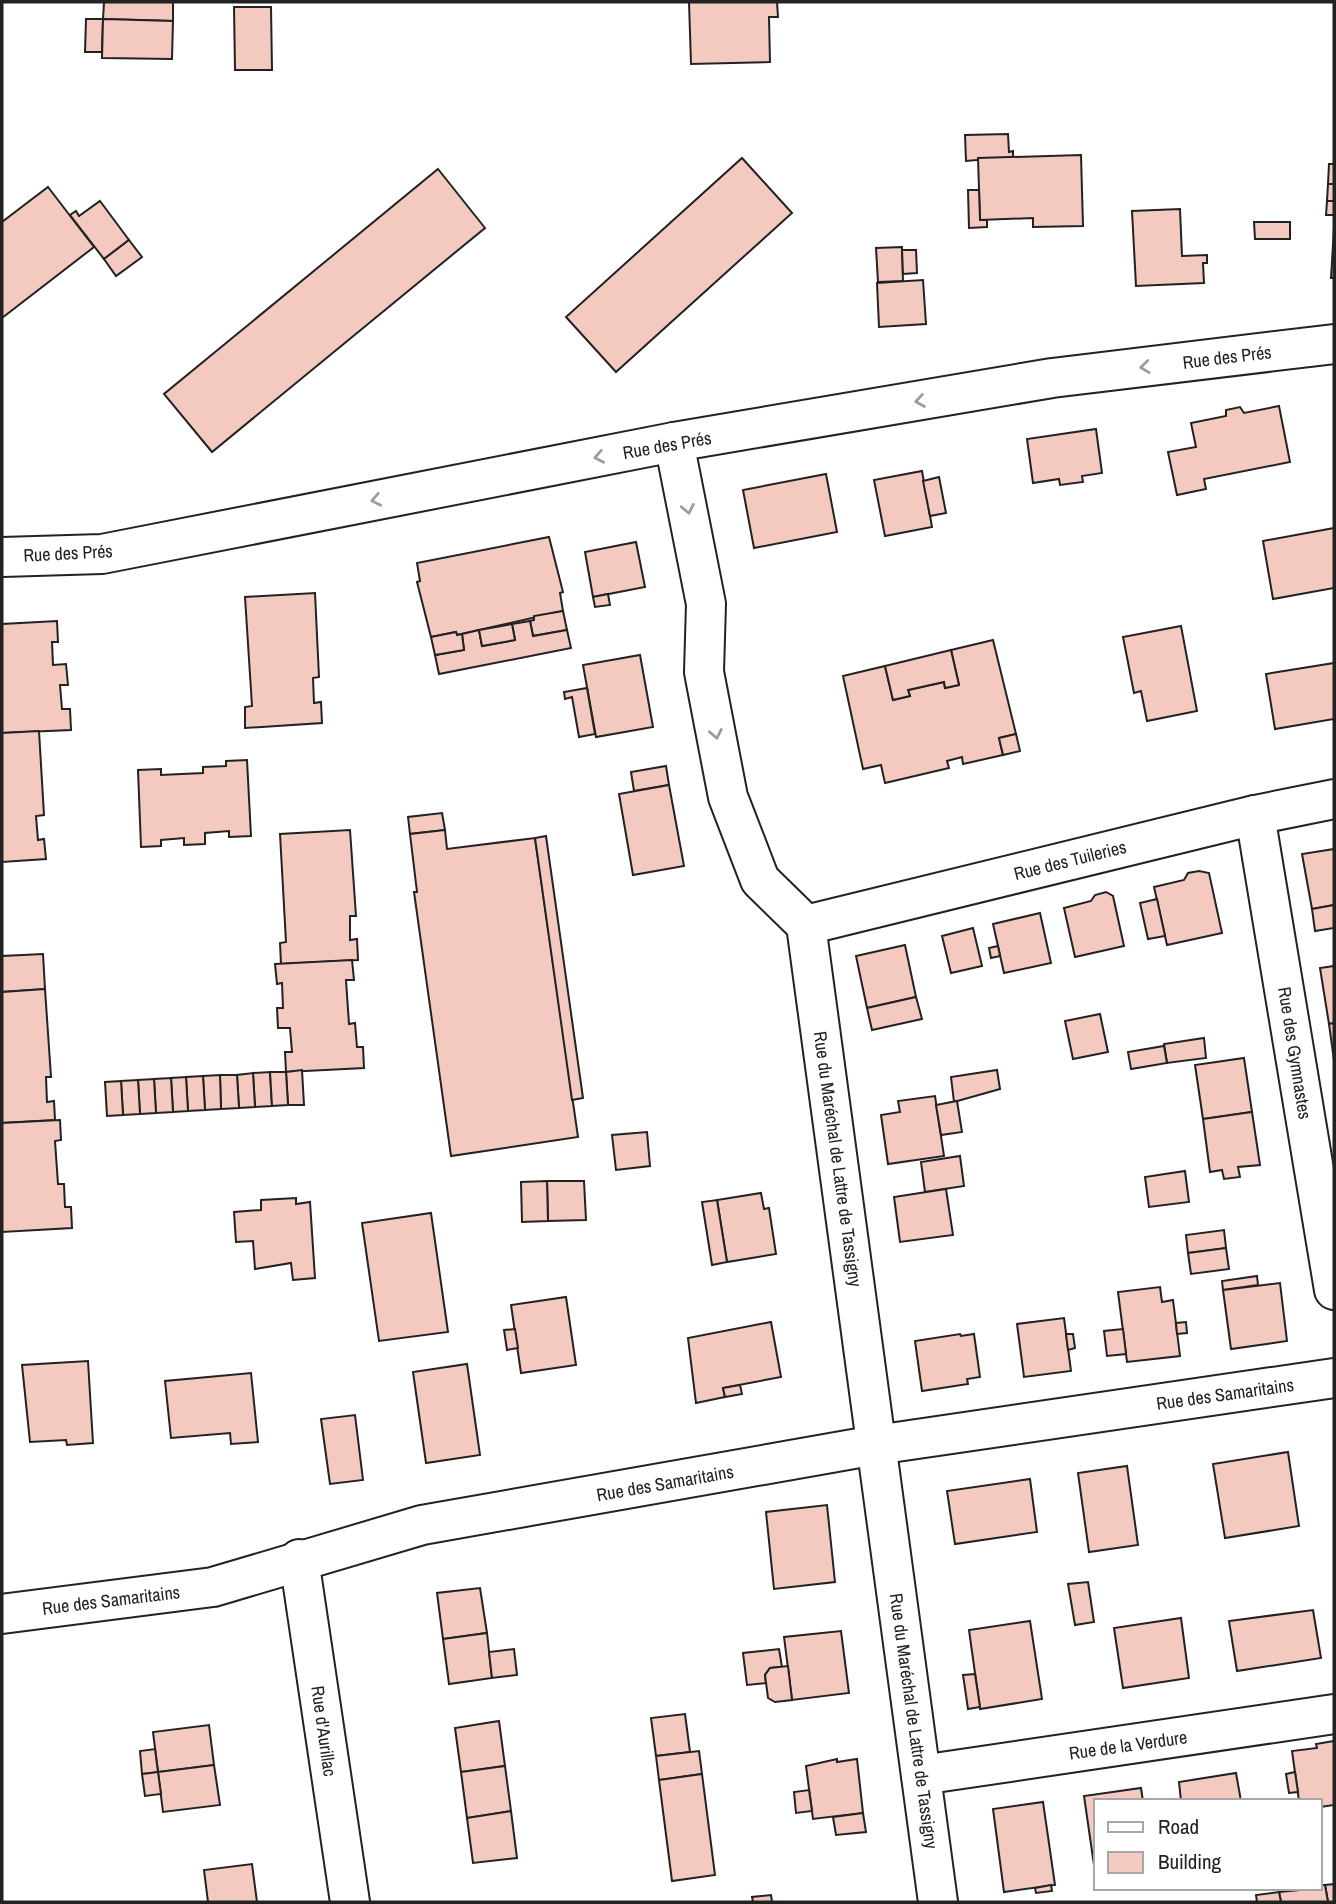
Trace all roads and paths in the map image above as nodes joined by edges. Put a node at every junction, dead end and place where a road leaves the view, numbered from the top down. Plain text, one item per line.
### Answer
1 (1334, 344) edge
2 (674, 442) junction
3 (2, 556) edge
4 (1334, 799) edge
5 (1255, 815) junction
6 (806, 925) junction
7 (1334, 1290) edge
8 (1334, 1378) edge
9 (876, 1446) junction
10 (299, 1559) junction
11 (2, 1614) edge
12 (1334, 1714) edge
13 (921, 1775) junction
14 (350, 1902) edge
15 (938, 1902) edge

1 -> 2 street, Rue des Prés
2 -> 3 street, Rue des Prés
2 -> 6 street
4 - 5 street, Rue des Tuileries
5 - 6 street, Rue des Tuileries
5 - 7 street, Rue des Gymnastes
6 - 9 street, Rue du Maréchal de Lattre de Tassigny
8 - 9 street, Rue des Samaritains
9 - 10 street, Rue des Samaritains
9 - 13 street, Rue du Maréchal de Lattre de Tassigny
10 - 11 street, Rue des Samaritains
10 - 14 street, Rue d'Aurillac
12 - 13 street, Rue de la Verdure
13 - 15 street, Rue du Maréchal de Lattre de Tassigny

